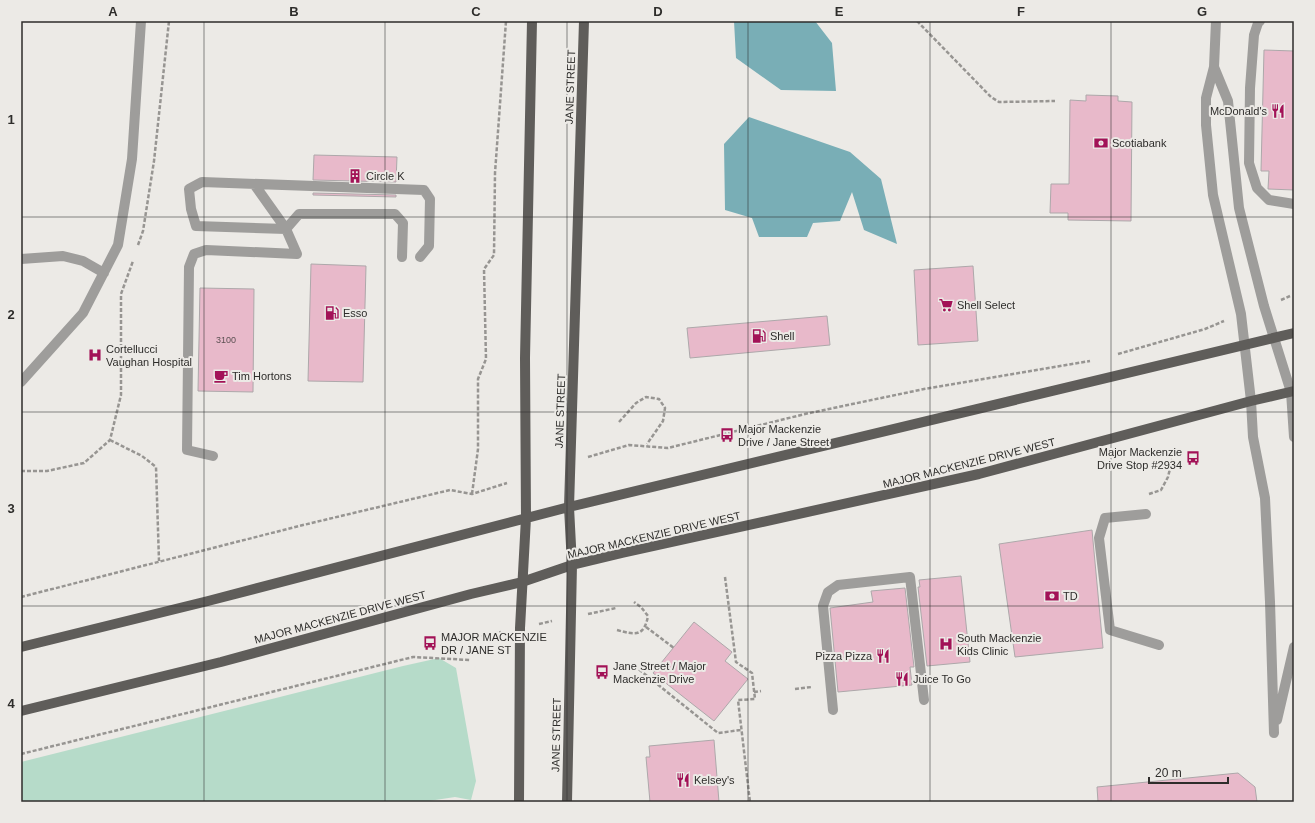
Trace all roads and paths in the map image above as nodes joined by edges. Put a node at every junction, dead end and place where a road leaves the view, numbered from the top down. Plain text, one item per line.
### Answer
1 (141, 21) edge
2 (506, 21) edge
3 (532, 21) edge
4 (584, 21) edge
5 (917, 21) edge
6 (1216, 21) edge
7 (1259, 22) edge
8 (1214, 67) junction
9 (1055, 101) dead end
10 (254, 184) junction
11 (1294, 204) edge
12 (286, 229) junction
13 (402, 256) dead end
14 (420, 257) dead end
15 (21, 259) edge
16 (104, 273) junction
17 (1205, 329) dead end
18 (1294, 333) edge
19 (1275, 338) junction
20 (1245, 345) junction
21 (1115, 355) dead end
22 (1093, 360) dead end
23 (21, 382) edge
24 (1293, 392) edge
25 (1252, 402) junction
26 (619, 422) dead end
27 (1294, 437) edge
28 (648, 444) dead end
29 (629, 445) dead end
30 (213, 456) dead end
31 (21, 471) edge
32 (569, 507) junction
33 (1146, 514) dead end
34 (526, 518) junction
35 (159, 561) junction
36 (572, 565) junction
37 (725, 577) dead end
38 (522, 582) junction
39 (21, 597) edge
40 (634, 602) dead end
41 (616, 608) dead end
42 (570, 618) junction
43 (646, 627) junction
44 (520, 628) junction
45 (617, 630) dead end
46 (470, 639) dead end
47 (1159, 645) dead end
48 (1294, 646) edge
49 (21, 647) edge
50 (674, 648) dead end
51 (470, 660) dead end
52 (616, 669) dead end
53 (761, 691) dead end
54 (754, 692) junction
55 (924, 700) dead end
56 (833, 710) dead end
57 (21, 711) edge
58 (741, 730) junction
59 (21, 754) edge
60 (519, 802) edge
61 (567, 802) edge
62 (750, 802) edge

1 - 16 lane
2 - 35 path
3 - 34 main road
4 - 32 main road, JANE STREET
5 - 9 path
6 - 8 lane
7 - 11 lane
8 - 19 lane
8 - 20 lane
10 - 12 lane
10 - 12 lane
10 - 14 lane
12 - 13 lane
12 - 30 lane
15 - 16 lane
16 - 23 lane
17 - 21 path
18 - 19 main road
19 - 20 main road
19 - 24 lane
20 - 25 lane
20 - 32 main road
22 - 29 path
24 - 25 main road, MAJOR MACKENZIE DRIVE WEST
24 - 27 lane
25 - 36 main road, MAJOR MACKENZIE DRIVE WEST
25 - 48 lane
26 - 28 path
31 - 35 path
32 - 34 main road
32 - 36 main road, JANE STREET
33 - 47 lane
34 - 38 main road
34 - 49 main road
35 - 39 path
36 - 38 main road, MAJOR MACKENZIE DRIVE WEST
36 - 42 main road, JANE STREET
37 - 54 path
38 - 44 main road
38 - 57 main road, MAJOR MACKENZIE DRIVE WEST
40 - 43 path
41 - 42 path
42 - 44 path
42 - 61 main road, JANE STREET
43 - 45 path
43 - 50 path
44 - 46 path
44 - 60 main road
51 - 59 path
52 - 58 path
53 - 54 path
54 - 58 path
55 - 56 lane
58 - 62 path

